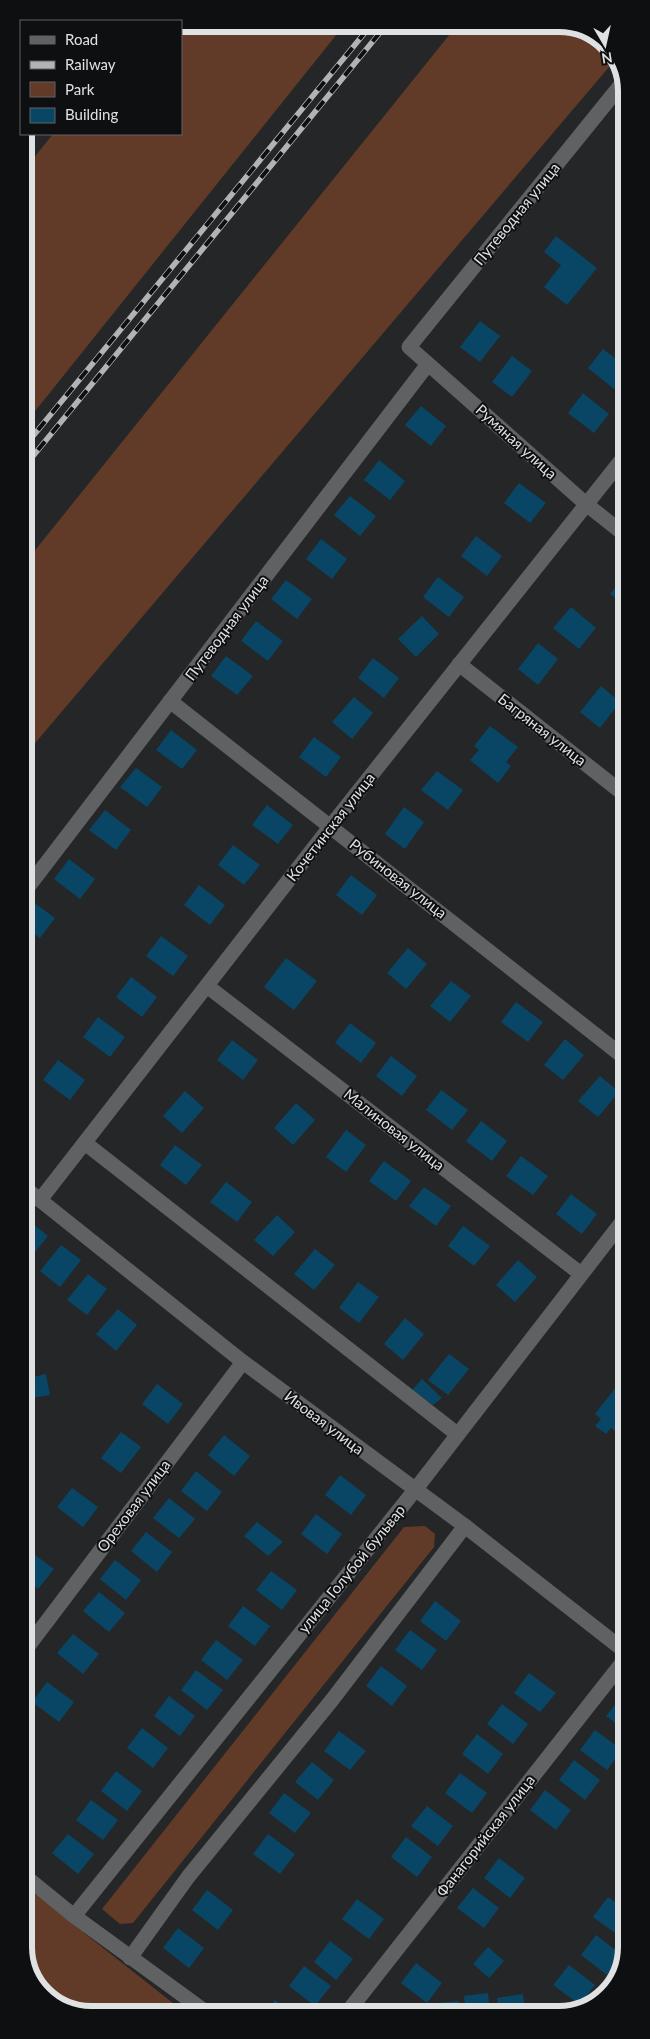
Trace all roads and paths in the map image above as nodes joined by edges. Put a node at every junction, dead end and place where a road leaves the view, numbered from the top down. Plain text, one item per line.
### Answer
1 (618, 89) edge
2 (409, 347) joint
3 (428, 364) junction
4 (618, 464) edge
5 (586, 504) junction
6 (618, 529) edge
7 (459, 664) junction
8 (170, 702) junction
9 (618, 789) edge
10 (330, 826) junction
11 (33, 881) edge
12 (207, 986) junction
13 (618, 1052) edge
14 (85, 1143) junction
15 (33, 1194) edge
16 (40, 1200) junction
17 (618, 1227) edge
18 (581, 1274) junction
19 (243, 1362) junction
20 (457, 1434) junction
21 (415, 1490) junction
22 (465, 1526) junction
23 (33, 1640) edge
24 (618, 1646) edge
25 (618, 1668) edge
26 (33, 1883) edge
27 (74, 1916) junction
28 (130, 1958) junction
29 (197, 2006) edge
30 (352, 2006) edge

1 - 2 street, Путеводная улица
2 - 3 street, Румяная улица
3 - 5 street, Румяная улица
3 - 8 street, Путеводная улица
4 - 5 street, Кочетинская улица
5 - 6 street, Румяная улица
5 - 7 street, Кочетинская улица
7 - 9 street, Багряная улица
7 - 10 street, Кочетинская улица
8 - 10 street, Рубиновая улица
8 - 11 street, Путеводная улица
10 - 12 street, Кочетинская улица
10 - 13 street, Рубиновая улица
12 - 14 street, Кочетинская улица
12 - 18 street, Малиновая улица
14 - 16 street, Кочетинская улица
14 - 20 street
15 - 16 street, Ивовая улица
16 - 19 street, Ивовая улица
17 - 18 street, улица Голубой бульвар
18 - 20 street, улица Голубой бульвар
19 - 21 street, Ивовая улица
19 - 23 street, Ореховая улица
20 - 21 street, улица Голубой бульвар
21 - 22 street, Ивовая улица
21 - 27 street, улица Голубой бульвар
22 - 24 street, Ивовая улица
22 - 28 street
25 - 30 street, Фанагорийская улица
26 - 27 street
27 - 28 street
28 - 29 street

